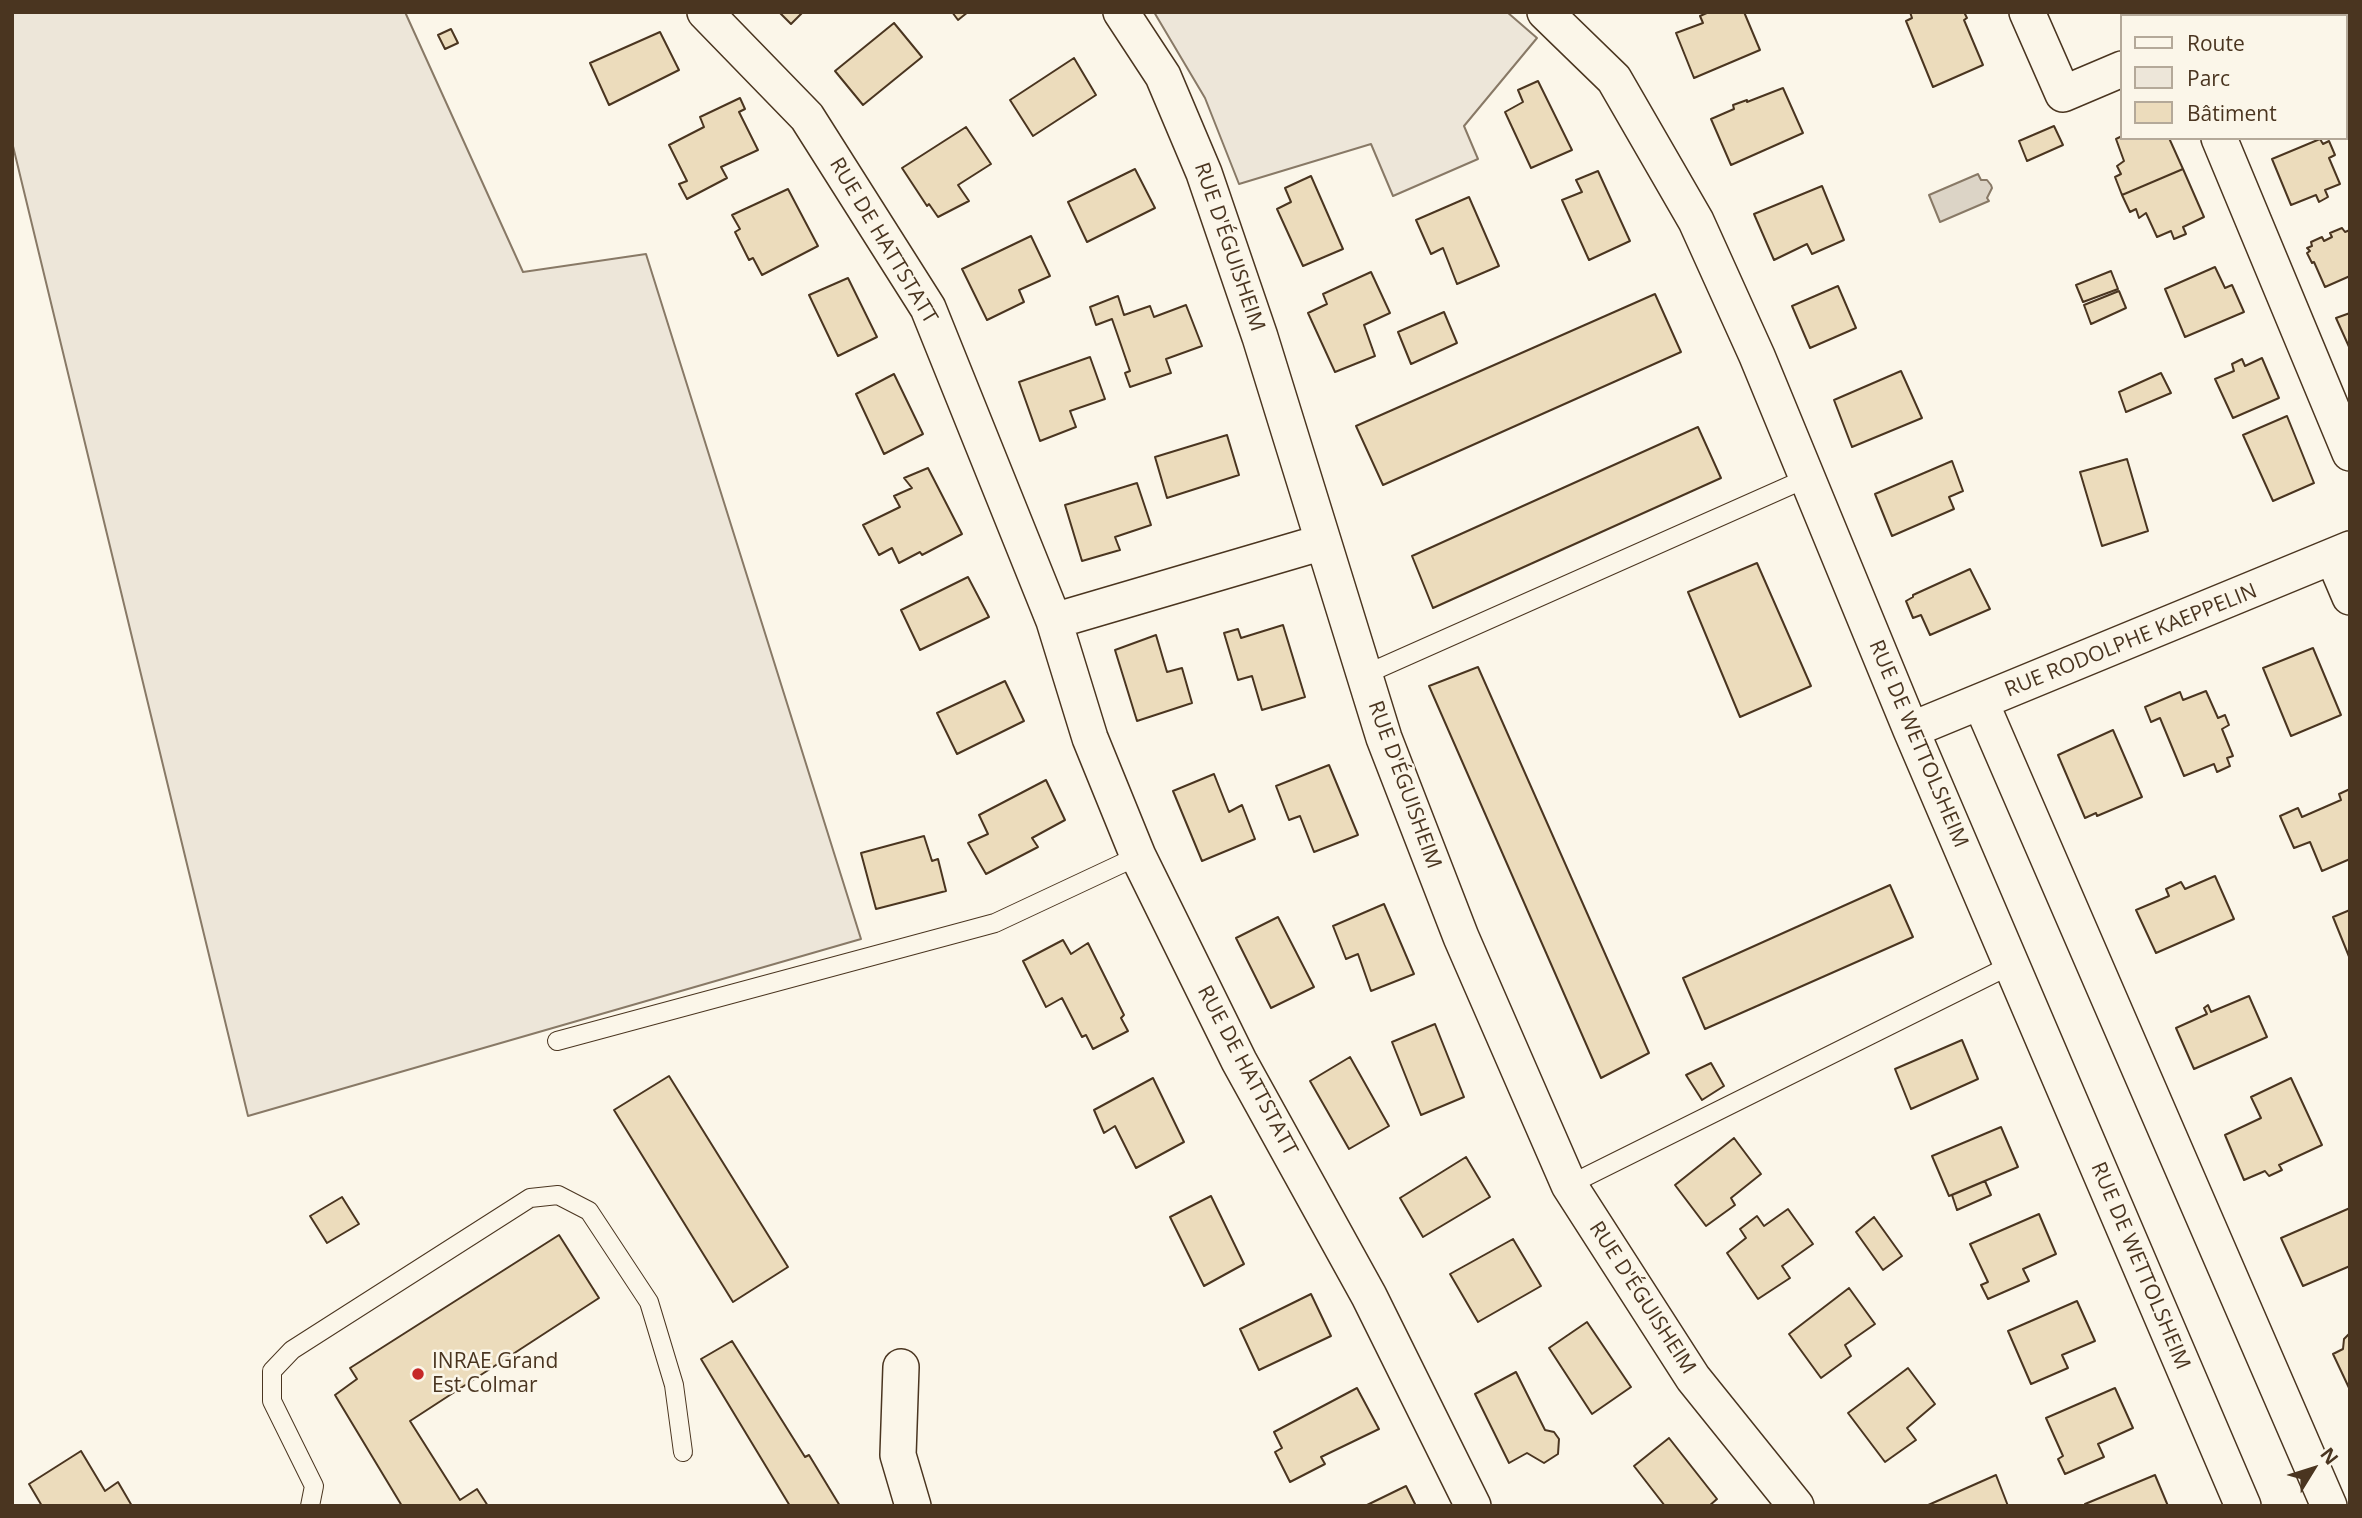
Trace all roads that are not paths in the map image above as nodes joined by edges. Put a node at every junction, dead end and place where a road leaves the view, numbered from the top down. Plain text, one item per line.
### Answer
1 (705, 12) edge
2 (1121, 12) edge
3 (1545, 12) edge
4 (2027, 12) edge
5 (2120, 70) edge
6 (2220, 140) edge
7 (2350, 453) edge
8 (1807, 478) junction
9 (1323, 542) junction
10 (2341, 553) edge
11 (2350, 597) edge
12 (1054, 621) junction
13 (1364, 675) junction
14 (1981, 703) junction
15 (1911, 730) junction
16 (1138, 856) junction
17 (2011, 965) junction
18 (556, 1041) dead end
19 (1569, 1185) junction
20 (901, 1367) dead end
21 (683, 1452) dead end
22 (310, 1506) edge
23 (913, 1506) edge
24 (1473, 1506) edge
25 (1796, 1506) edge
26 (2243, 1506) edge
27 (2329, 1506) edge

1 - 12 street, RUE DE HATTSTATT
2 - 9 street, RUE D'ÉGUISHEIM
3 - 8 street, RUE DE WETTOLSHEIM
4 - 5 street
6 - 7 street
8 - 13 lane
8 - 15 street, RUE DE WETTOLSHEIM
9 - 12 street
9 - 13 street, RUE D'ÉGUISHEIM
10 - 11 street
10 - 14 street, RUE RODOLPHE KAEPPELIN
12 - 16 street, RUE DE HATTSTATT
13 - 19 street, RUE D'ÉGUISHEIM
14 - 15 street, RUE RODOLPHE KAEPPELIN
14 - 27 street
15 - 17 street, RUE DE WETTOLSHEIM
16 - 18 lane
16 - 24 street, RUE DE HATTSTATT
17 - 19 lane
17 - 26 street, RUE DE WETTOLSHEIM
19 - 25 street, RUE D'ÉGUISHEIM
20 - 23 street
21 - 22 lane

